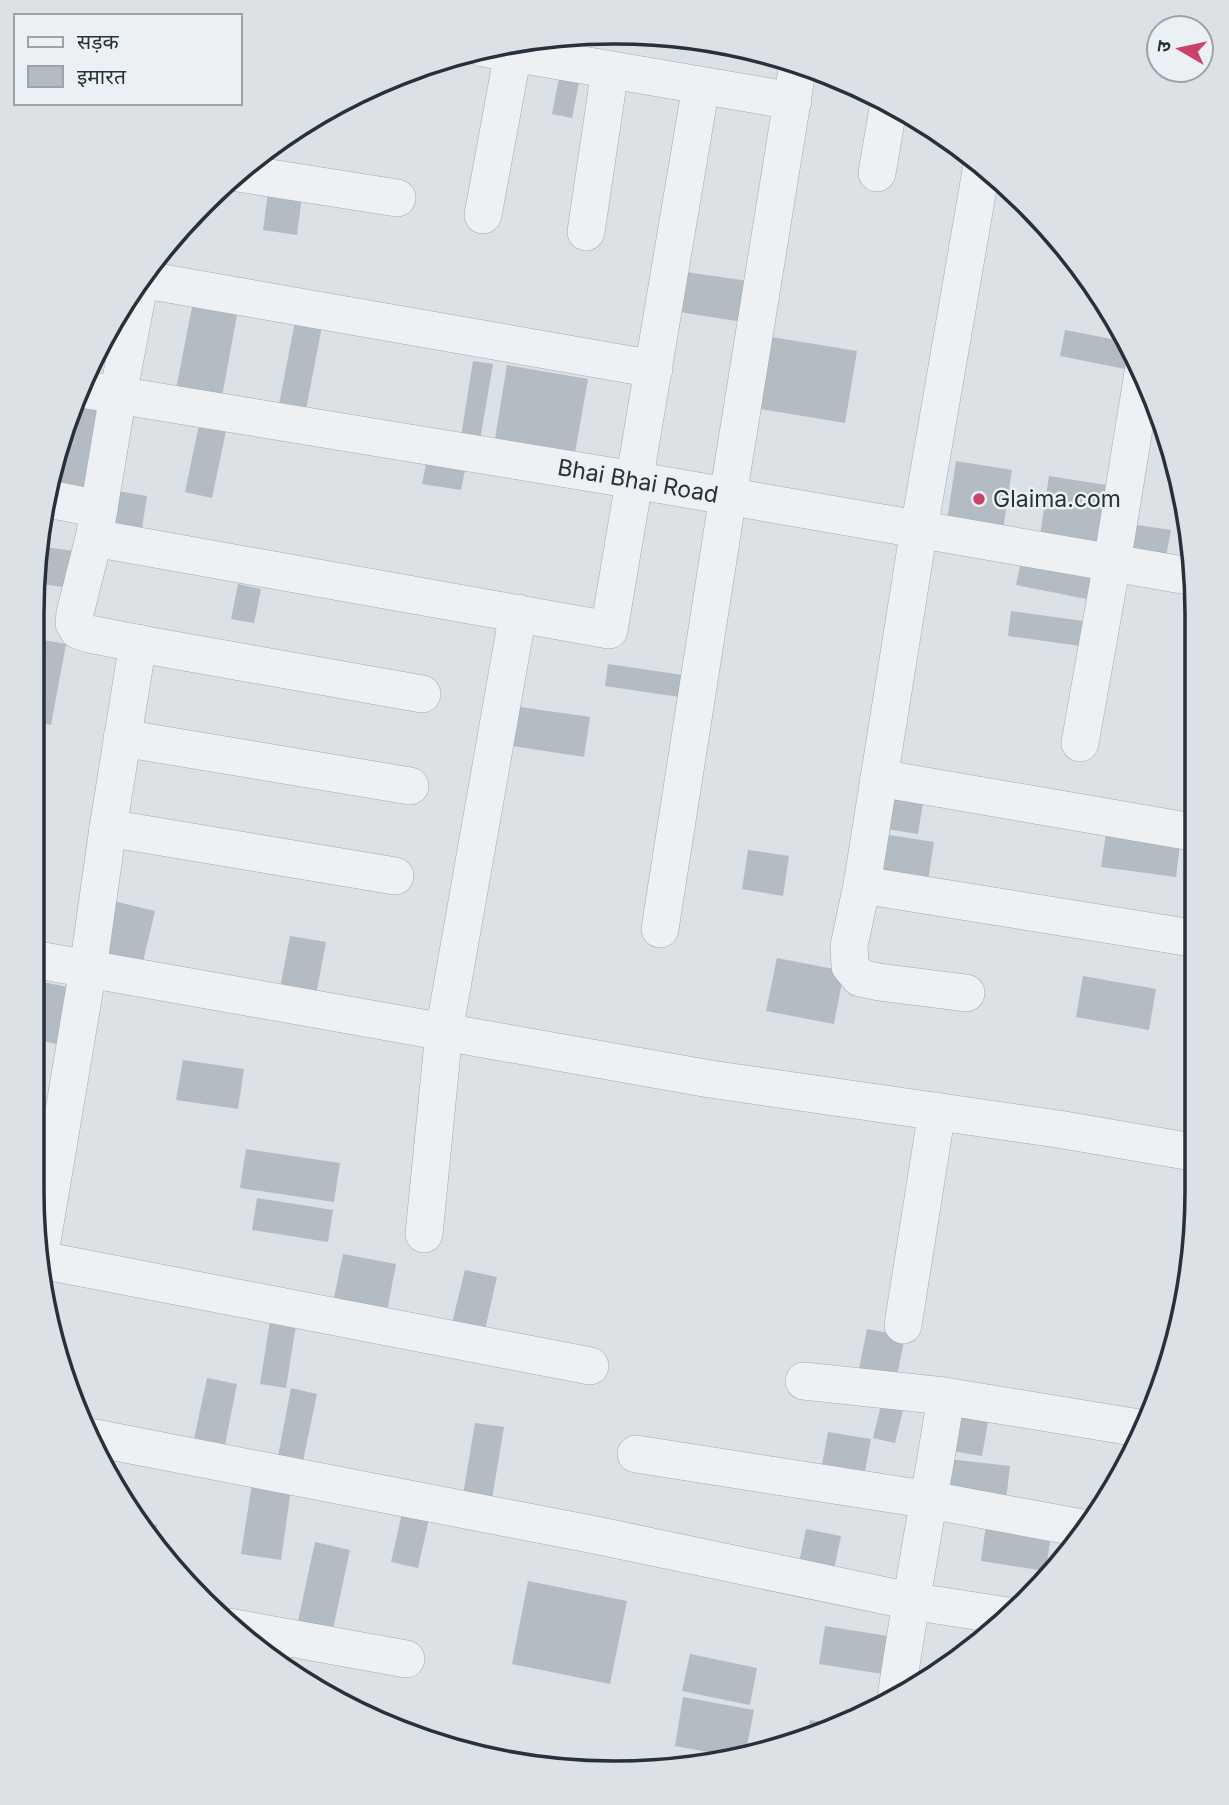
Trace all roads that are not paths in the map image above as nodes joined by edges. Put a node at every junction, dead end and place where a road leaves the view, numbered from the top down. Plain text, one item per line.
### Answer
1 (512, 53) edge
2 (498, 56) edge
3 (610, 70) junction
4 (797, 74) edge
5 (701, 86) junction
6 (793, 101) junction
7 (887, 113) edge
8 (877, 173) dead end
9 (251, 175) edge
10 (980, 176) edge
11 (397, 198) dead end
12 (483, 215) dead end
13 (586, 232) dead end
14 (152, 281) edge
15 (135, 304) edge
16 (654, 369) junction
17 (90, 390) edge
18 (1140, 392) edge
19 (118, 395) junction
20 (634, 480) junction
21 (727, 496) junction
22 (55, 503) edge
23 (97, 523) junction
24 (919, 529) junction
25 (1112, 563) junction
26 (1184, 575) edge
27 (518, 614) junction
28 (138, 643) junction
29 (422, 694) dead end
30 (122, 737) junction
31 (1080, 743) dead end
32 (878, 778) junction
33 (411, 786) dead end
34 (108, 828) junction
35 (1185, 831) edge
36 (395, 876) dead end
37 (862, 885) junction
38 (660, 929) dead end
39 (1185, 937) edge
40 (44, 961) edge
41 (88, 969) junction
42 (966, 993) dead end
43 (444, 1032) junction
44 (937, 1111) junction
45 (1185, 1151) edge
46 (45, 1224) edge
47 (424, 1234) dead end
48 (49, 1262) edge
49 (903, 1325) dead end
50 (590, 1366) dead end
51 (804, 1381) dead end
52 (946, 1397) junction
53 (1133, 1427) edge
54 (101, 1439) edge
55 (636, 1454) dead end
56 (930, 1500) junction
57 (1075, 1527) edge
58 (910, 1601) junction
59 (997, 1614) edge
60 (252, 1631) edge
61 (406, 1658) dead end
62 (898, 1686) edge

1 - 3 street
2 - 12 street
3 - 5 street
3 - 13 street
4 - 6 street
5 - 6 street
5 - 16 street
6 - 21 street
7 - 8 street
9 - 11 street
10 - 24 street
14 - 16 street
15 - 19 street
16 - 20 street
17 - 19 street, Bhai Bhai Road
18 - 25 street
19 - 20 street, Bhai Bhai Road
19 - 23 street
20 - 21 street, Bhai Bhai Road
20 - 27 street
21 - 24 street, Bhai Bhai Road
21 - 38 street
22 - 23 street
23 - 27 street
23 - 28 street
24 - 25 street, Bhai Bhai Road
24 - 32 street
25 - 26 street, Bhai Bhai Road
25 - 31 street
27 - 43 street
28 - 29 street
28 - 30 street
30 - 33 street
30 - 34 street
32 - 35 street
32 - 37 street
34 - 36 street
34 - 41 street
37 - 39 street
37 - 42 street
40 - 41 street
41 - 43 street
41 - 46 street
43 - 44 street
43 - 47 street
44 - 45 street
44 - 49 street
48 - 50 street
51 - 52 street
52 - 53 street
52 - 56 street
54 - 58 street
55 - 56 street
56 - 57 street
56 - 58 street
58 - 59 street
58 - 62 street
60 - 61 street

